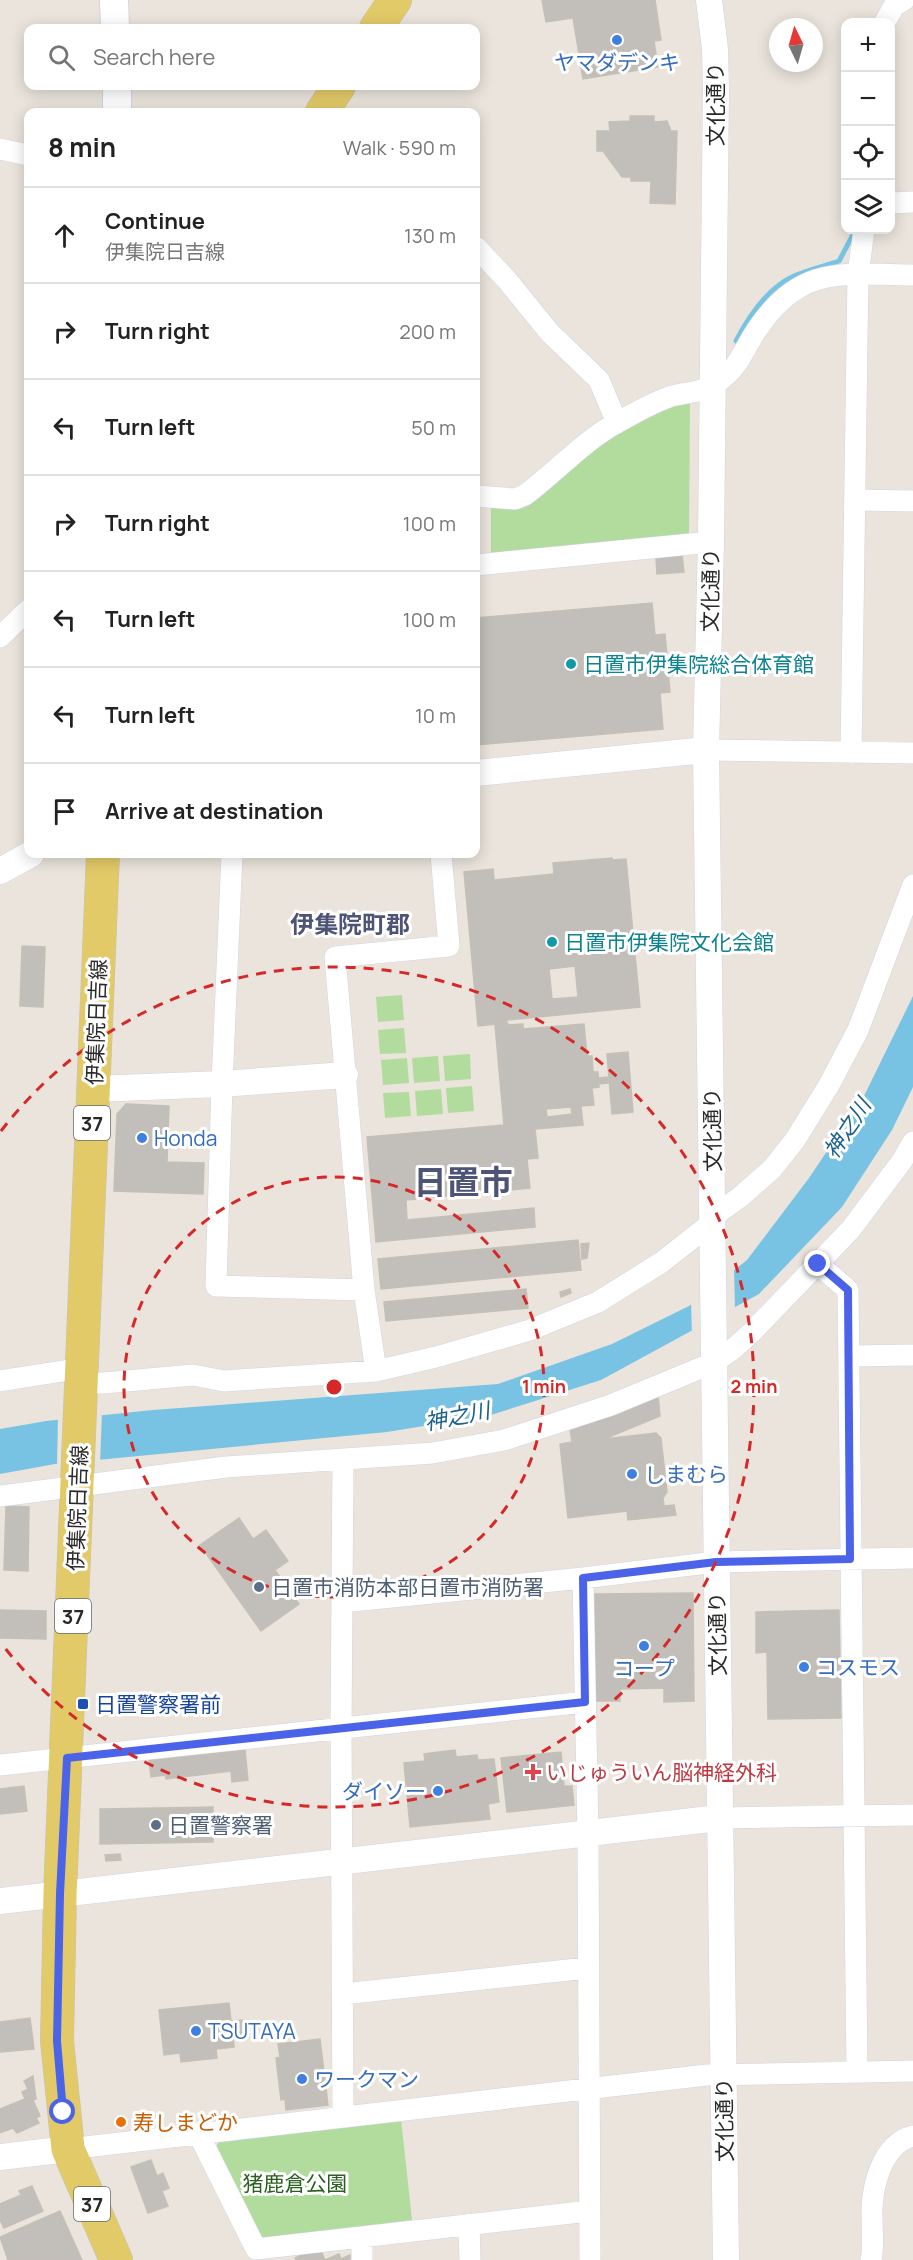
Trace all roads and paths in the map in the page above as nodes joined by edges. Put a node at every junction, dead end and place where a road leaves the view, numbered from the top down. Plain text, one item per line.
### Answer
1 (114, 0) edge
2 (395, 0) edge
3 (709, 0) edge
4 (904, 0) edge
5 (887, 18) edge
6 (115, 24) edge
7 (379, 24) edge
8 (117, 90) edge
9 (336, 90) edge
10 (117, 108) edge
11 (325, 108) edge
12 (0, 149) edge
13 (24, 154) edge
14 (913, 202) edge
15 (895, 203) edge
16 (863, 234) edge
17 (480, 251) edge
18 (858, 274) junction
19 (913, 275) edge
20 (713, 386) junction
21 (615, 418) junction
22 (480, 496) edge
23 (855, 500) junction
24 (913, 501) edge
25 (711, 542) junction
26 (480, 565) edge
27 (24, 614) edge
28 (0, 638) edge
29 (706, 750) junction
30 (851, 753) junction
31 (913, 753) edge
32 (480, 773) edge
33 (24, 858) edge
34 (103, 858) edge
35 (232, 858) edge
36 (441, 858) edge
37 (0, 871) edge
38 (913, 885) edge
39 (345, 1075) junction
40 (222, 1084) junction
41 (94, 1089) junction
42 (913, 1142) edge
43 (714, 1225) junction
44 (818, 1264) junction
45 (364, 1290) junction
46 (913, 1355) edge
47 (849, 1356) junction
48 (715, 1362) junction
49 (376, 1371) junction
50 (0, 1381) edge
51 (82, 1382) junction
52 (343, 1460) junction
53 (79, 1480) junction
54 (0, 1496) edge
55 (913, 1558) edge
56 (850, 1559) junction
57 (716, 1562) junction
58 (583, 1578) junction
59 (342, 1602) junction
60 (585, 1702) junction
61 (341, 1730) junction
62 (67, 1758) junction
63 (0, 1765) edge
64 (854, 1815) junction
65 (913, 1815) edge
66 (719, 1818) junction
67 (588, 1834) junction
68 (342, 1861) junction
69 (60, 1894) junction
70 (0, 1901) edge
71 (587, 1968) junction
72 (343, 1994) junction
73 (857, 2071) junction
74 (913, 2071) edge
75 (723, 2073) junction
76 (589, 2087) junction
77 (344, 2116) junction
78 (198, 2133) junction
79 (913, 2136) edge
80 (68, 2149) junction
81 (0, 2157) edge
82 (589, 2211) junction
83 (469, 2224) junction
84 (362, 2236) junction
85 (116, 2260) edge
86 (362, 2260) edge
87 (470, 2260) edge
88 (590, 2260) edge
89 (726, 2260) edge
90 (871, 2260) edge

1 - 6 main road
2 - 7 main road
3 - 20 street, 文化通り
4 - 5 street
8 - 10 main road
9 - 11 main road
12 - 13 street
14 - 15 street
16 - 18 street
17 - 21 street
18 - 19 street
18 - 20 street
18 - 23 street
20 - 21 street
20 - 25 street, 文化通り
21 - 22 street
23 - 24 street
23 - 30 street
25 - 26 street
25 - 29 street, 文化通り
27 - 28 street
29 - 30 street
29 - 32 street
29 - 43 street, 文化通り
30 - 31 street
33 - 37 street
34 - 41 main road, 伊集院日吉線 / 37
35 - 40 street
36 - 39 street
38 - 43 street
39 - 40 street
39 - 45 street
40 - 41 street
40 - 45 street
41 - 51 main road, 伊集院日吉線 / 37
42 - 44 street
43 - 48 street, 文化通り
43 - 49 street
44 - 47 street
44 - 48 street
45 - 49 street
46 - 47 street
47 - 56 street
48 - 52 street
48 - 57 street, 文化通り
49 - 51 street
50 - 51 street
51 - 53 main road, 伊集院日吉線 / 37
52 - 53 street
52 - 59 street
53 - 54 street
53 - 62 main road, 伊集院日吉線 / 37
55 - 56 street
56 - 57 street
56 - 64 street
57 - 58 street
57 - 66 street, 文化通り
58 - 59 street
58 - 60 street
59 - 61 street
60 - 61 street
60 - 67 street
61 - 62 street
61 - 68 street
62 - 63 street
62 - 69 main road, 伊集院日吉線 / 37
64 - 65 street
64 - 66 street
64 - 73 street
66 - 67 street
66 - 75 street, 文化通り
67 - 68 street
67 - 71 street
68 - 69 street
68 - 72 street
69 - 70 street
69 - 80 main road, 伊集院日吉線 / 37
71 - 72 street
71 - 76 street
72 - 77 street
73 - 74 street
73 - 75 street
75 - 76 street
75 - 89 street, 文化通り
76 - 77 street
76 - 82 street
77 - 78 street
78 - 80 street
78 - 84 street
79 - 90 street
80 - 81 street
80 - 85 main road, 伊集院日吉線 / 37
82 - 83 street
82 - 88 street
83 - 84 street
83 - 87 street
84 - 86 street

